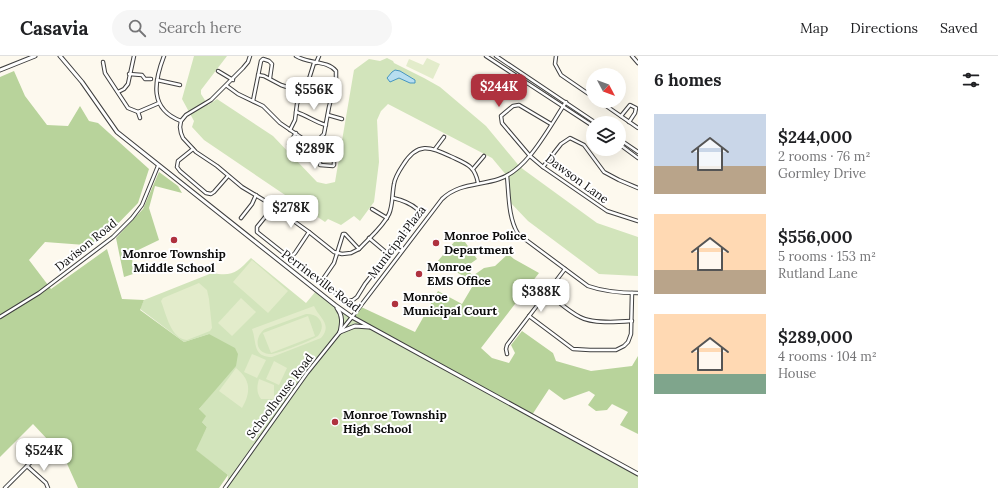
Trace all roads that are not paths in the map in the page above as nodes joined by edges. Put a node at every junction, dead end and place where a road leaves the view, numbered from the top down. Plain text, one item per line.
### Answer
1 (35, 56) edge
2 (60, 56) edge
3 (63, 56) edge
4 (134, 56) edge
5 (164, 56) edge
6 (250, 56) edge
7 (296, 56) edge
8 (319, 56) edge
9 (486, 56) edge
10 (496, 56) edge
11 (556, 56) edge
12 (632, 56) edge
13 (64, 61) junction
14 (103, 62) dead end
15 (315, 63) junction
16 (638, 63) edge
17 (0, 70) edge
18 (218, 71) dead end
19 (129, 74) junction
20 (258, 75) junction
21 (270, 78) junction
22 (151, 79) dead end
23 (309, 79) junction
24 (157, 80) junction
25 (233, 80) junction
26 (180, 85) dead end
27 (227, 86) junction
28 (334, 86) junction
29 (118, 92) junction
30 (302, 92) junction
31 (586, 92) edge
32 (253, 101) junction
33 (566, 102) junction
34 (159, 103) junction
35 (563, 106) junction
36 (609, 108) edge
37 (138, 112) junction
38 (296, 112) junction
39 (328, 115) junction
40 (586, 116) edge
41 (620, 116) joint
42 (140, 118) dead end
43 (342, 119) dead end
44 (626, 120) edge
45 (181, 121) junction
46 (586, 121) edge
47 (629, 122) junction
48 (551, 124) junction
49 (326, 125) junction
50 (638, 128) edge
51 (290, 130) junction
52 (296, 133) junction
53 (444, 137) dead end
54 (319, 139) junction
55 (289, 144) dead end
56 (626, 144) edge
57 (193, 149) junction
58 (435, 149) junction
59 (626, 149) edge
60 (638, 152) edge
61 (484, 156) dead end
62 (530, 156) junction
63 (320, 157) junction
64 (638, 158) edge
65 (158, 166) junction
66 (543, 166) junction
67 (473, 169) junction
68 (228, 176) junction
69 (507, 176) junction
70 (478, 183) junction
71 (638, 188) edge
72 (256, 195) junction
73 (393, 198) junction
74 (274, 206) junction
75 (372, 209) dead end
76 (241, 218) dead end
77 (387, 218) junction
78 (638, 221) edge
79 (309, 232) junction
80 (369, 238) junction
81 (359, 249) junction
82 (338, 253) junction
83 (388, 254) junction
84 (565, 269) junction
85 (547, 293) junction
86 (632, 293) junction
87 (638, 293) edge
88 (335, 305) junction
89 (529, 316) junction
90 (0, 317) edge
91 (352, 317) junction
92 (632, 321) junction
93 (372, 327) junction
94 (340, 332) junction
95 (507, 354) dead end
96 (45, 448) dead end
97 (27, 466) junction
98 (638, 474) edge
99 (5, 488) edge
100 (48, 488) edge
101 (225, 488) edge

1 - 17 street
2 - 13 street, Perrineville Road
3 - 13 street
4 - 19 street
5 - 24 street
6 - 25 street
7 - 15 street
8 - 15 street
9 - 35 street
10 - 33 street
11 - 31 street
12 - 16 street
13 - 65 street, Perrineville Road
14 - 29 street
15 - 23 street
15 - 28 street
18 - 25 street
19 - 22 street
19 - 29 street
20 - 21 street
20 - 21 street
20 - 32 street
21 - 30 street
23 - 28 street
23 - 30 street
24 - 26 street
24 - 34 street
25 - 27 street
27 - 32 street
27 - 45 street
28 - 39 street
29 - 37 street
30 - 38 street
32 - 51 street
33 - 35 street
33 - 40 street
34 - 37 street
34 - 45 street
35 - 46 street
35 - 48 street
36 - 41 street
37 - 42 street
38 - 49 street
38 - 51 street
39 - 43 street
39 - 49 street
41 - 47 street
44 - 47 street
45 - 57 street
47 - 50 street
48 - 62 street
48 - 62 street, Dawson Lane
49 - 54 street
51 - 52 street
52 - 54 street
52 - 55 street
53 - 58 street
54 - 63 street
56 - 60 street
57 - 68 street
57 - 68 street
58 - 67 street
58 - 73 street
59 - 64 street
61 - 67 street
62 - 66 street, Dawson Lane
62 - 69 street
63 - 63 street
65 - 88 street, Perrineville Road
65 - 90 street, Davison Road
66 - 71 street
66 - 78 street, Dawson Lane
67 - 70 street
68 - 72 street
69 - 70 street, Municipal Plaza
69 - 84 street
70 - 91 street, Municipal Plaza
72 - 74 street
72 - 76 street
73 - 77 street
73 - 83 street
74 - 79 street
74 - 79 street
75 - 77 street
77 - 80 street
79 - 82 street
80 - 81 street
80 - 83 street
81 - 82 street
81 - 82 street
82 - 83 street
84 - 85 street
84 - 86 street
85 - 89 street
85 - 92 street
86 - 87 street
86 - 92 street
88 - 91 street, Perrineville Road
88 - 94 street
89 - 92 street
89 - 95 street
91 - 93 street, Perrineville Road
91 - 94 street, Schoolhouse Road
93 - 94 street
93 - 98 street, Perrineville Road
94 - 101 street, Schoolhouse Road
96 - 97 street
97 - 99 street
97 - 100 street

